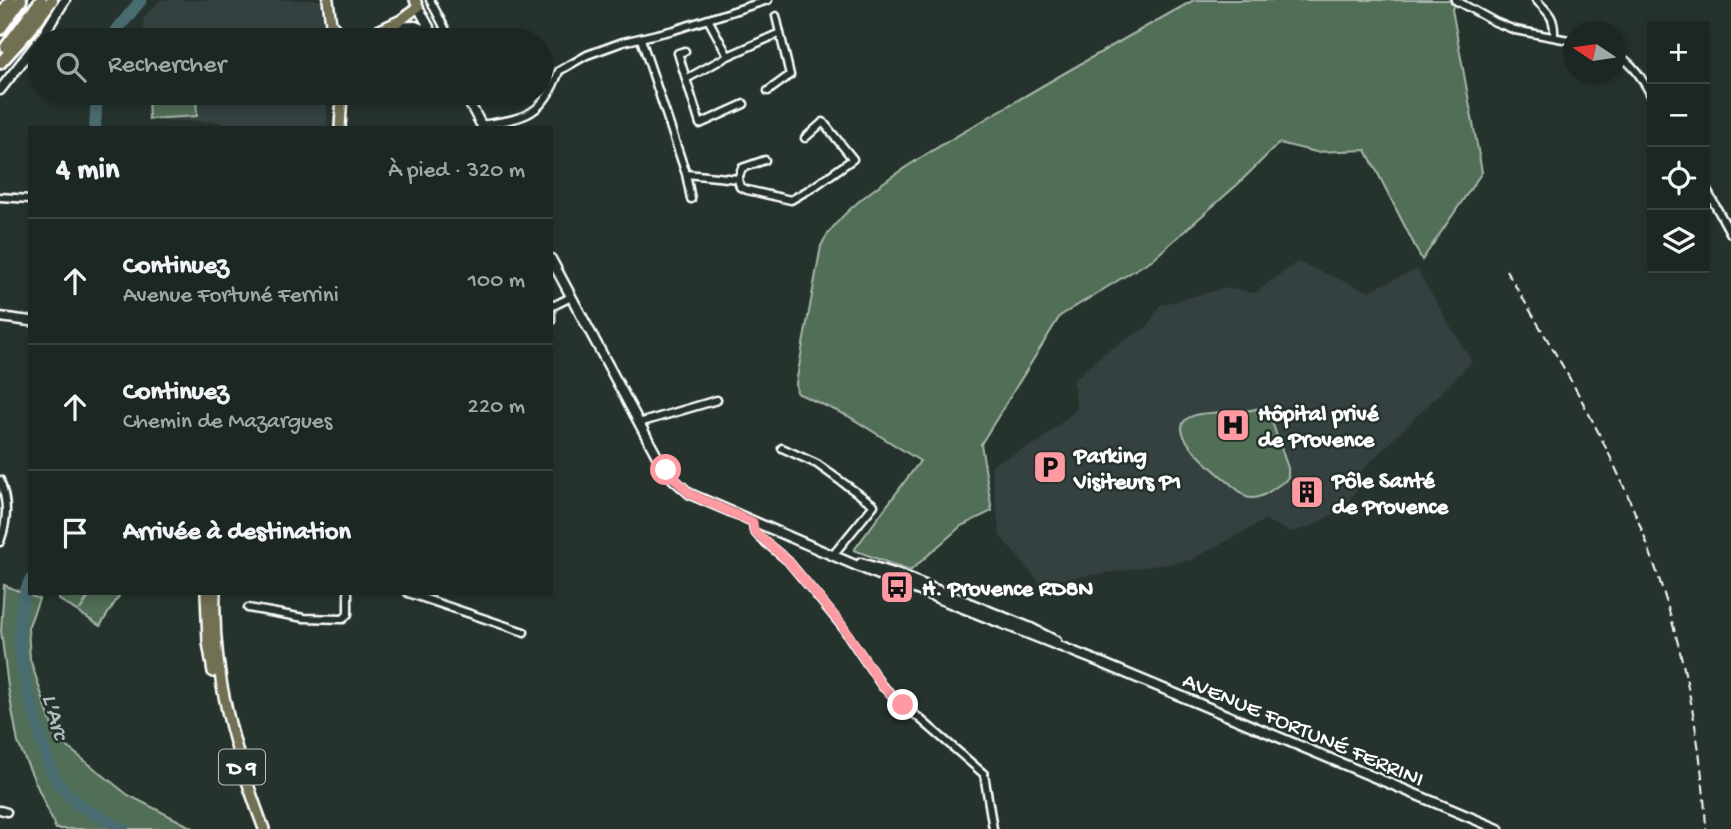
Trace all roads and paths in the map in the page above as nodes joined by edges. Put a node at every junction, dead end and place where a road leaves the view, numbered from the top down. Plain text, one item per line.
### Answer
1 (11, 0) edge
2 (20, 0) edge
3 (41, 0) edge
4 (52, 0) edge
5 (65, 0) edge
6 (328, 0) edge
7 (430, 0) edge
8 (768, 0) edge
9 (1455, 0) edge
10 (1536, 0) edge
11 (416, 4) edge
12 (0, 16) edge
13 (776, 16) dead end
14 (708, 19) junction
15 (332, 25) junction
16 (31, 28) edge
17 (47, 28) edge
18 (332, 28) edge
19 (335, 28) edge
20 (384, 28) joint
21 (412, 28) edge
22 (429, 28) edge
23 (445, 28) edge
24 (0, 29) edge
25 (28, 32) edge
26 (780, 33) junction
27 (1554, 37) junction
28 (641, 39) junction
29 (1563, 39) edge
30 (685, 51) dead end
31 (28, 54) edge
32 (0, 55) edge
33 (728, 56) junction
34 (1626, 61) edge
35 (0, 62) edge
36 (687, 79) junction
37 (553, 87) edge
38 (1647, 89) edge
39 (0, 90) edge
40 (768, 90) dead end
41 (744, 104) dead end
42 (339, 105) edge
43 (471, 105) edge
44 (540, 105) edge
45 (338, 126) edge
46 (482, 126) edge
47 (805, 138) dead end
48 (765, 160) dead end
49 (686, 174) junction
50 (738, 179) junction
51 (1710, 196) edge
52 (0, 197) edge
53 (28, 199) edge
54 (691, 199) dead end
55 (1731, 234) edge
56 (553, 263) edge
57 (571, 297) junction
58 (553, 305) edge
59 (0, 317) edge
60 (28, 321) edge
61 (717, 400) dead end
62 (639, 423) junction
63 (782, 448) dead end
64 (0, 480) edge
65 (753, 522) junction
66 (0, 542) edge
67 (833, 555) junction
68 (206, 595) edge
69 (215, 595) edge
70 (348, 595) edge
71 (414, 595) edge
72 (248, 608) dead end
73 (524, 632) dead end
74 (224, 704) junction
75 (264, 829) edge
76 (993, 829) edge
77 (1497, 829) edge

1 - 12 highway
2 - 24 highway
3 - 32 highway
4 - 16 highway
5 - 17 main road
6 - 15 main road
7 - 23 street
8 - 14 street
9 - 27 street
10 - 27 street
11 - 20 main road
11 - 22 main road
13 - 26 street
14 - 28 street
14 - 33 street
15 - 18 main road
15 - 19 main road
20 - 21 main road
25 - 35 highway
26 - 33 street
26 - 40 street
27 - 29 street
28 - 37 street
28 - 49 street
30 - 36 street
31 - 39 main road
33 - 36 street
34 - 38 street
36 - 41 street
42 - 45 main road
43 - 46 main road
44 - 46 street
47 - 50 street
48 - 50 street
49 - 50 street
49 - 54 street
51 - 55 street
52 - 53 street
56 - 57 main road, AVENUE FORTUNÉ FERRINI
57 - 58 street
57 - 62 main road, AVENUE FORTUNÉ FERRINI
59 - 60 main road
61 - 62 street
62 - 65 main road, AVENUE FORTUNÉ FERRINI
63 - 67 street
64 - 66 street
65 - 67 main road, AVENUE FORTUNÉ FERRINI
65 - 76 street
67 - 77 main road, AVENUE FORTUNÉ FERRINI
68 - 74 main road, D 9
69 - 74 main road, D 9
70 - 72 street
71 - 73 street
74 - 75 main road, D 9

